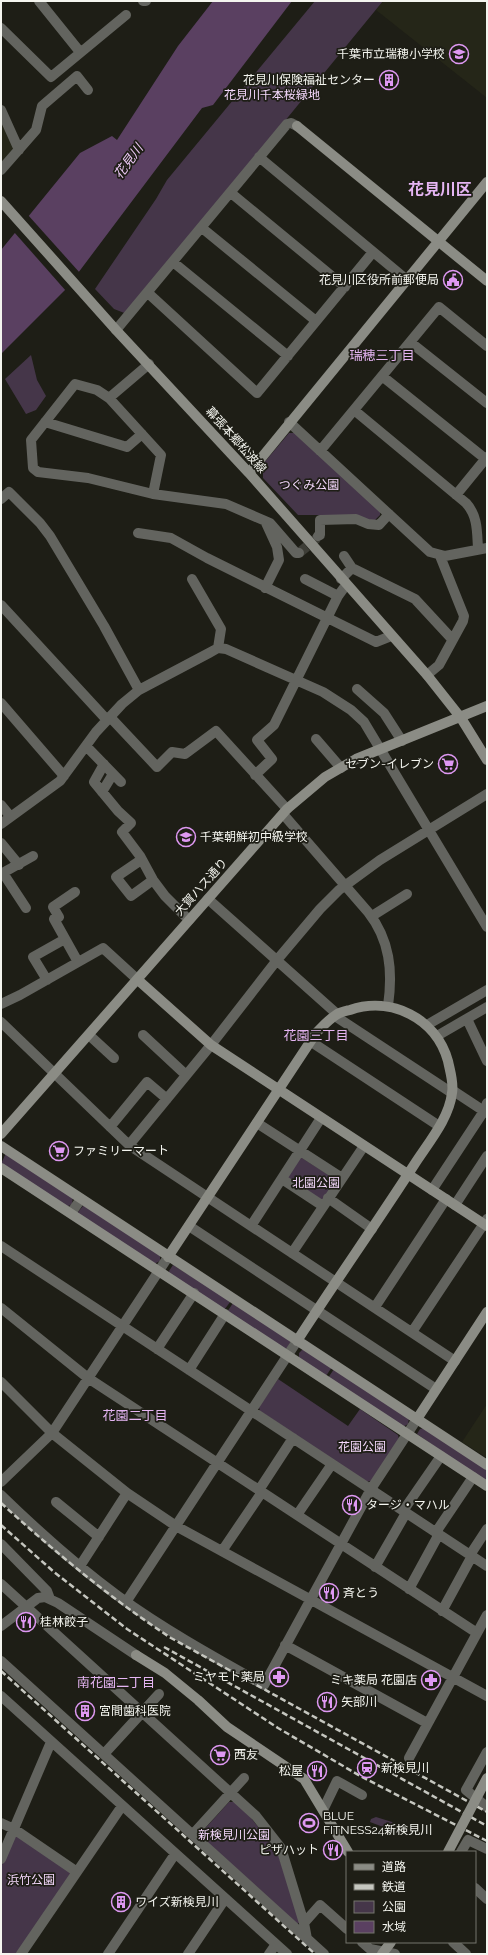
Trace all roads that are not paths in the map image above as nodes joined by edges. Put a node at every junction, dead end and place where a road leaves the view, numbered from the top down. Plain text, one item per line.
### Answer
1 (39, 1) edge
2 (143, 1) edge
3 (146, 1) edge
4 (126, 15) dead end
5 (1, 28) edge
6 (80, 52) junction
7 (51, 77) junction
8 (66, 85) junction
9 (88, 90) dead end
10 (1, 110) edge
11 (19, 150) junction
12 (259, 157) junction
13 (1, 170) edge
14 (487, 182) edge
15 (231, 193) junction
16 (1, 201) edge
17 (202, 228) junction
18 (439, 242) junction
19 (373, 252) junction
20 (173, 262) junction
21 (407, 280) junction
22 (487, 281) edge
23 (345, 287) junction
24 (148, 293) junction
25 (316, 321) junction
26 (116, 330) junction
27 (410, 342) junction
28 (487, 346) edge
29 (288, 356) junction
30 (149, 364) junction
31 (382, 376) junction
32 (109, 398) junction
33 (487, 403) edge
34 (354, 410) junction
35 (44, 422) junction
36 (289, 422) junction
37 (142, 434) junction
38 (320, 451) junction
39 (486, 459) edge
40 (249, 473) junction
41 (153, 494) junction
42 (456, 494) junction
43 (1, 499) edge
44 (389, 514) junction
45 (265, 521) junction
46 (138, 533) dead end
47 (318, 536) tunnel mouth
48 (483, 548) edge
49 (299, 552) dead end
50 (344, 556) dead end
51 (440, 556) junction
52 (352, 568) junction
53 (192, 579) dead end
54 (305, 579) dead end
55 (343, 582) junction
56 (265, 588) junction
57 (338, 596) junction
58 (1, 605) edge
59 (328, 618) junction
60 (391, 636) junction
61 (452, 639) junction
62 (218, 648) junction
63 (427, 675) junction
64 (295, 681) junction
65 (357, 689) dead end
66 (140, 690) junction
67 (1, 703) edge
68 (487, 706) edge
69 (108, 718) junction
70 (460, 718) junction
71 (316, 739) dead end
72 (402, 741) junction
73 (86, 746) junction
74 (380, 749) junction
75 (487, 760) edge
76 (104, 764) junction
77 (341, 768) junction
78 (113, 774) junction
79 (255, 775) junction
80 (64, 776) junction
81 (121, 782) dead end
82 (102, 792) junction
83 (487, 794) edge
84 (1, 805) edge
85 (285, 812) junction
86 (10, 816) junction
87 (1, 824) edge
88 (429, 830) junction
89 (1, 843) edge
90 (33, 856) dead end
91 (141, 860) junction
92 (19, 865) junction
93 (2, 874) edge
94 (153, 880) junction
95 (345, 884) junction
96 (75, 892) dead end
97 (407, 894) dead end
98 (208, 899) junction
99 (26, 908) dead end
100 (372, 916) junction
101 (189, 920) junction
102 (487, 927) edge
103 (65, 939) junction
104 (277, 960) junction
105 (78, 962) junction
106 (46, 980) junction
107 (138, 980) junction
108 (487, 990) edge
109 (1, 1004) edge
110 (388, 1006) junction
111 (487, 1007) edge
112 (336, 1015) junction
113 (467, 1019) junction
114 (1, 1022) edge
115 (427, 1025) junction
116 (89, 1035) junction
117 (143, 1035) dead end
118 (437, 1036) junction
119 (310, 1041) junction
120 (211, 1045) junction
121 (114, 1058) dead end
122 (487, 1061) edge
123 (55, 1074) junction
124 (186, 1075) junction
125 (279, 1089) junction
126 (452, 1092) junction
127 (167, 1099) junction
128 (486, 1109) edge
129 (321, 1118) junction
130 (257, 1123) junction
131 (439, 1126) junction
132 (110, 1127) junction
133 (1, 1134) edge
134 (129, 1145) junction
135 (1, 1146) edge
136 (364, 1146) junction
137 (300, 1151) junction
138 (487, 1156) edge
139 (1, 1168) edge
140 (408, 1174) junction
141 (342, 1178) junction
142 (282, 1179) junction
143 (432, 1190) junction
144 (208, 1197) junction
145 (81, 1199) junction
146 (326, 1202) junction
147 (451, 1202) junction
148 (71, 1213) junction
149 (486, 1223) edge
150 (189, 1226) junction
151 (251, 1226) junction
152 (372, 1229) junction
153 (1, 1246) edge
154 (292, 1253) junction
155 (168, 1257) junction
156 (159, 1271) junction
157 (336, 1282) junction
158 (194, 1294) junction
159 (374, 1307) junction
160 (1, 1308) edge
161 (317, 1310) junction
162 (487, 1312) edge
163 (226, 1314) junction
164 (123, 1326) junction
165 (412, 1332) junction
166 (297, 1341) junction
167 (157, 1349) junction
168 (288, 1356) junction
169 (455, 1360) junction
170 (189, 1370) junction
171 (88, 1378) junction
172 (1, 1382) edge
173 (436, 1389) junction
174 (252, 1412) junction
175 (417, 1419) junction
176 (52, 1433) junction
177 (407, 1433) junction
178 (292, 1438) junction
179 (441, 1456) junction
180 (218, 1463) junction
181 (332, 1464) junction
182 (487, 1465) edge
183 (473, 1477) junction
184 (1, 1482) edge
185 (487, 1486) edge
186 (371, 1489) junction
187 (260, 1491) junction
188 (127, 1493) junction
189 (1, 1495) edge
190 (56, 1502) dead end
191 (405, 1512) junction
192 (298, 1515) junction
193 (176, 1526) junction
194 (487, 1529) edge
195 (437, 1533) junction
196 (99, 1537) junction
197 (1, 1544) edge
198 (340, 1544) junction
199 (222, 1552) junction
200 (471, 1555) junction
201 (80, 1566) junction
202 (487, 1566) edge
203 (375, 1567) junction
204 (1, 1584) edge
205 (409, 1589) junction
206 (50, 1599) junction
207 (310, 1599) junction
208 (126, 1602) junction
209 (27, 1607) junction
210 (442, 1611) junction
211 (487, 1615) edge
212 (1, 1626) edge
213 (477, 1633) junction
214 (285, 1645) junction
215 (1, 1661) edge
216 (452, 1678) junction
217 (158, 1694) dead end
218 (1, 1696) edge
219 (487, 1696) edge
220 (142, 1712) junction
221 (427, 1723) junction
222 (51, 1742) junction
223 (487, 1752) edge
224 (104, 1754) junction
225 (408, 1758) dead end
226 (244, 1778) dead end
227 (487, 1778) edge
228 (231, 1793) junction
229 (362, 1795) dead end
230 (486, 1804) edge
231 (122, 1806) junction
232 (323, 1810) junction
233 (1, 1823) edge
234 (14, 1829) junction
235 (193, 1834) junction
236 (487, 1849) edge
237 (347, 1851) edge
238 (449, 1851) edge
239 (462, 1851) edge
240 (175, 1854) junction
241 (1, 1859) edge
242 (77, 1872) junction
243 (476, 1889) edge
244 (225, 1899) junction
245 (487, 1899) edge
246 (304, 1923) junction
247 (346, 1928) edge
248 (307, 1939) junction
249 (363, 1943) edge
250 (390, 1943) edge
251 (454, 1943) edge
252 (276, 1944) junction
253 (21, 1954) edge
254 (108, 1954) edge
255 (188, 1954) edge
256 (270, 1954) edge
257 (287, 1954) edge
258 (324, 1954) edge
259 (382, 1954) edge
260 (395, 1954) edge
261 (466, 1954) edge

1 - 6 street
2 - 3 street
4 - 6 street
5 - 7 street
6 - 7 street
7 - 8 street
8 - 9 street
8 - 11 street
10 - 11 street
11 - 13 street
12 - 15 street
12 - 18 street
12 - 19 street
14 - 18 street
15 - 17 street
15 - 23 street
16 - 26 street, 幕張本郷松波線
17 - 20 street
17 - 25 street
18 - 21 street
18 - 22 street
19 - 21 street
19 - 23 street
20 - 24 street
20 - 29 street
21 - 36 street
23 - 25 street
24 - 26 street
24 - 29 street
25 - 29 street
26 - 30 street, 幕張本郷松波線
27 - 28 street
27 - 31 street
27 - 33 street
30 - 32 street
30 - 40 street, 幕張本郷松波線
31 - 34 street
31 - 39 street
32 - 35 street
32 - 37 street
34 - 38 street
34 - 42 street
35 - 37 street
35 - 41 street
36 - 38 street
36 - 40 street
37 - 41 street
38 - 44 street
39 - 42 street
40 - 55 street, 幕張本郷松波線
41 - 45 street
42 - 48 street
43 - 66 street
44 - 47 street
44 - 51 street
45 - 49 street
45 - 56 street
46 - 56 street
48 - 51 street
50 - 52 street
51 - 61 street
52 - 55 street
52 - 61 street
53 - 62 street
54 - 57 street
55 - 57 street
55 - 60 street, 幕張本郷松波線
56 - 59 street
57 - 59 street
58 - 69 street
59 - 60 street
59 - 64 street
60 - 63 street, 幕張本郷松波線
61 - 63 street
62 - 64 street
62 - 66 street
63 - 70 street, 幕張本郷松波線
64 - 74 street
64 - 79 street
65 - 72 street
66 - 69 street
67 - 80 street
68 - 70 street, 大賀ハス通り
69 - 73 street
69 - 79 street
70 - 72 street, 大賀ハス通り
70 - 75 street, 幕張本郷松波線
71 - 77 street
72 - 74 street, 大賀ハス通り
73 - 76 street
73 - 80 street
74 - 77 street, 大賀ハス通り
74 - 88 street
76 - 78 street
76 - 82 street
77 - 85 street, 大賀ハス通り
78 - 81 street
78 - 82 street
79 - 85 street
80 - 86 street
82 - 91 street
83 - 88 street
84 - 86 street
85 - 95 street
85 - 98 street, 大賀ハス通り
86 - 87 street
88 - 95 street
88 - 102 street
89 - 92 street
90 - 92 street
91 - 94 street
91 - 94 street
92 - 93 street
93 - 99 street
94 - 101 street
95 - 100 street
95 - 104 street
96 - 103 street
97 - 100 street
98 - 101 street, 大賀ハス通り
98 - 104 street
100 - 110 street
101 - 107 street, 大賀ハス通り
103 - 105 street
103 - 106 street
104 - 112 street
104 - 120 street
105 - 106 street
105 - 107 street
106 - 109 street
107 - 116 street, 大賀ハス通り
107 - 120 street
108 - 115 street
110 - 112 street
110 - 115 street
111 - 113 street
112 - 119 street
112 - 126 street
113 - 118 street
113 - 122 street
114 - 123 street
115 - 118 street
116 - 121 street
116 - 123 street, 大賀ハス通り
117 - 124 street
118 - 126 street
119 - 125 street
119 - 131 street
120 - 124 street
120 - 125 street
123 - 132 street
123 - 133 street, 大賀ハス通り
124 - 127 street
125 - 129 street
125 - 130 street
126 - 128 street
126 - 131 street
127 - 132 street
127 - 134 street
128 - 143 street
129 - 136 street
129 - 137 street
130 - 137 street
130 - 144 street
131 - 140 street
132 - 134 street
134 - 144 street
135 - 145 street
136 - 140 street
136 - 141 street
137 - 141 street
137 - 142 street
138 - 147 street
139 - 148 street
140 - 143 street
140 - 152 street
141 - 146 street
142 - 146 street
142 - 151 street
143 - 147 street
144 - 150 street
144 - 151 street
145 - 148 street
145 - 155 street
146 - 152 street
146 - 154 street
147 - 149 street
147 - 159 street
148 - 156 street
149 - 165 street
150 - 155 street
150 - 161 street
151 - 154 street
152 - 157 street
153 - 164 street
154 - 157 street
155 - 156 street
155 - 166 street
156 - 158 street
156 - 164 street
157 - 159 street
157 - 161 street
158 - 163 street
158 - 167 street
159 - 165 street
160 - 171 street
161 - 166 street
161 - 173 street
162 - 169 street
163 - 168 street
163 - 170 street
164 - 167 street
164 - 171 street
165 - 169 street
166 - 168 street
166 - 175 street
167 - 170 street
168 - 174 street
168 - 177 street
169 - 173 street
170 - 174 street
171 - 176 street
171 - 180 street
172 - 176 street
173 - 175 street
174 - 178 street
174 - 180 street
175 - 177 street
175 - 182 street
176 - 184 street
176 - 188 street
177 - 179 street
177 - 186 street
178 - 181 street
178 - 187 street
179 - 183 street
179 - 191 street
180 - 187 street
180 - 193 street
181 - 186 street
181 - 192 street
183 - 185 street
183 - 195 street
186 - 191 street
186 - 198 street
187 - 192 street
187 - 199 street
188 - 193 street
188 - 196 street
189 - 201 street
190 - 196 street
191 - 195 street
191 - 203 street
192 - 198 street
193 - 199 street
193 - 208 street
194 - 200 street
195 - 200 street
195 - 205 street
196 - 201 street
197 - 206 street
198 - 203 street
198 - 207 street
199 - 207 street
200 - 202 street
200 - 210 street
201 - 208 street
203 - 205 street
204 - 209 street
205 - 210 street
206 - 209 street
206 - 232 street
207 - 214 street
207 - 216 street
208 - 214 street
209 - 212 street
209 - 220 street
210 - 213 street
211 - 213 street
213 - 216 street
214 - 221 street
215 - 224 street
216 - 219 street
216 - 221 street
217 - 220 street
218 - 222 street
220 - 224 street
220 - 228 street
221 - 225 street
222 - 231 street
222 - 234 street
223 - 230 street
224 - 235 street
226 - 228 street
227 - 238 street, bridge
228 - 235 street
228 - 246 street
229 - 232 street
231 - 240 street
231 - 242 street
232 - 237 street
233 - 234 street
234 - 241 street
234 - 242 street
235 - 248 street
236 - 239 street
240 - 244 street
240 - 254 street
242 - 253 street
243 - 245 street
244 - 252 street
244 - 255 street
246 - 247 street
246 - 248 street
248 - 258 street
249 - 260 street
250 - 259 street, bridge
251 - 261 street
252 - 256 street
252 - 257 street

